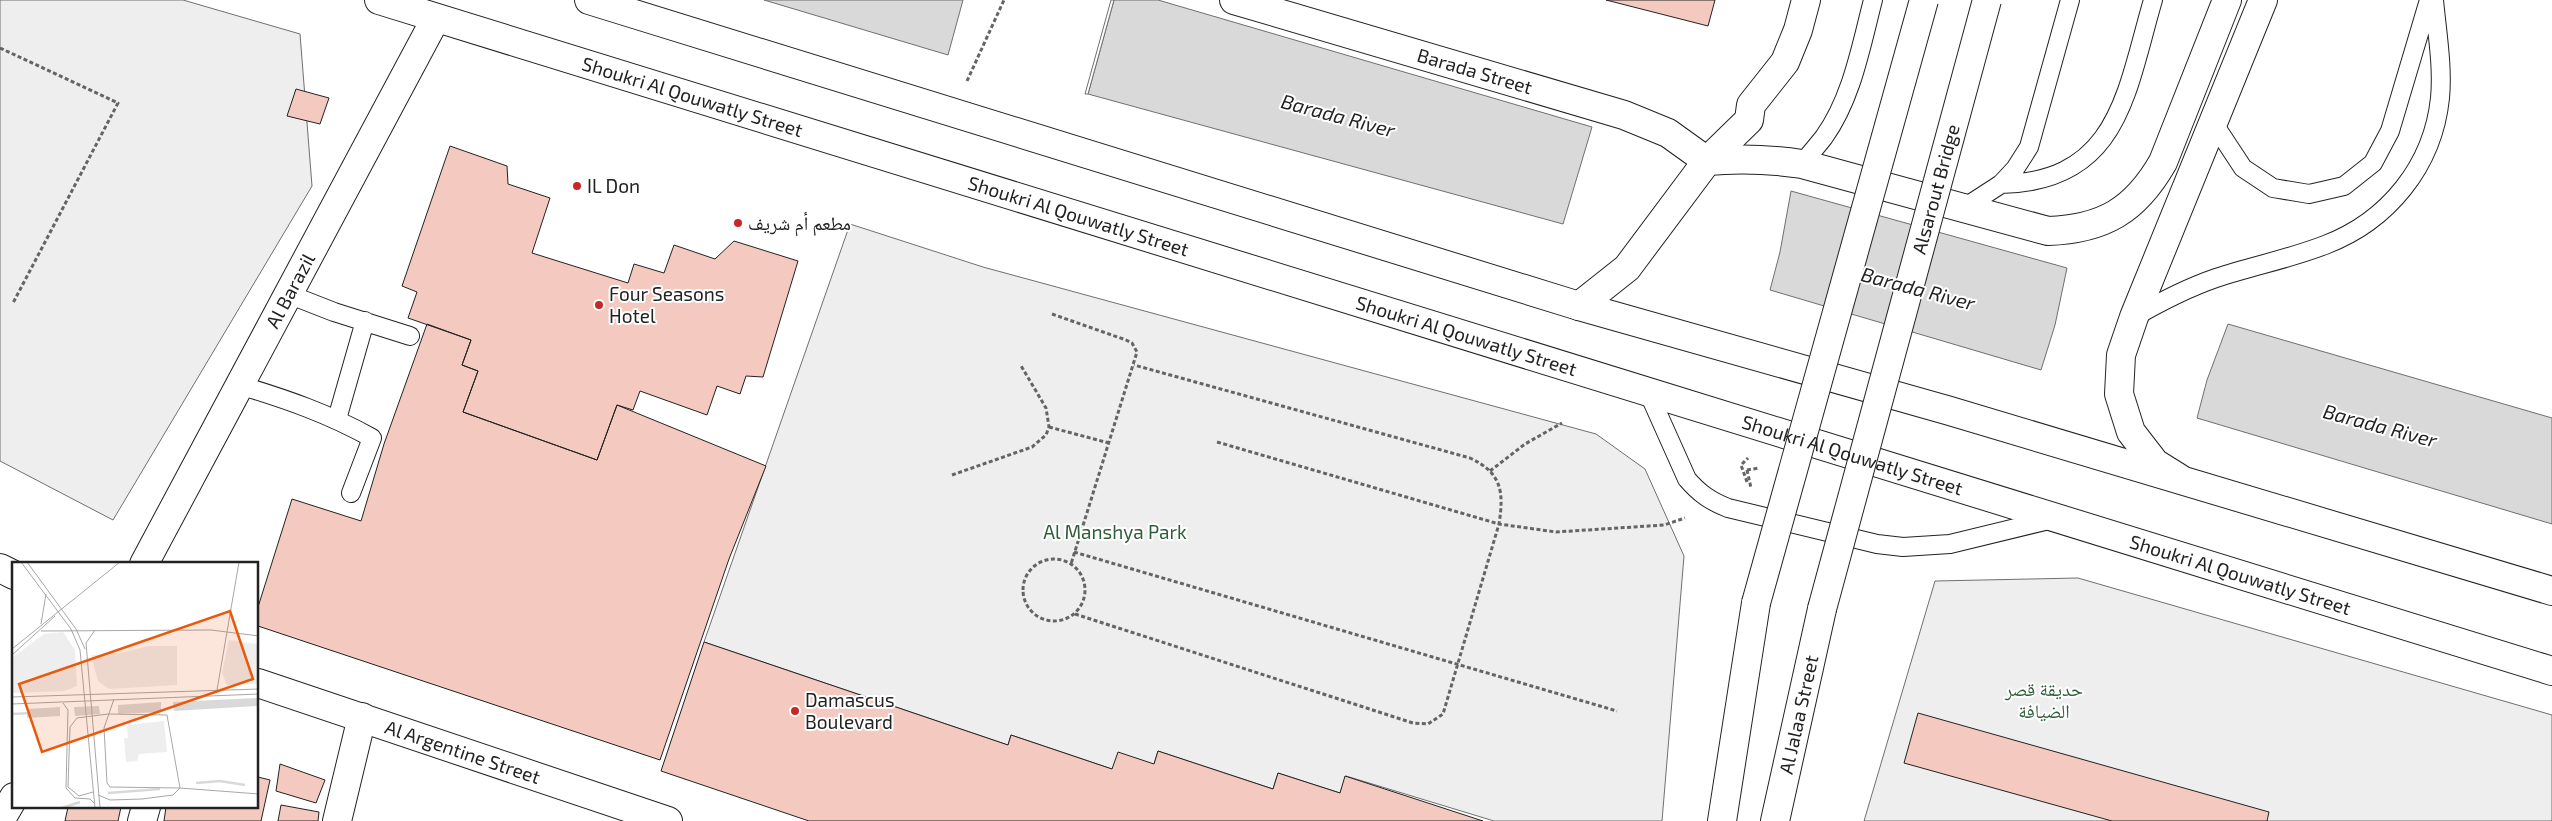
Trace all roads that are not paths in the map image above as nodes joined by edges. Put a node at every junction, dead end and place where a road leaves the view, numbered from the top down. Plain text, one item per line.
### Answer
1 (379, 0) edge
2 (589, 0) edge
3 (1234, 0) edge
4 (1806, 0) edge
5 (1874, 0) edge
6 (1924, 0) edge
7 (1987, 0) edge
8 (2070, 0) edge
9 (2153, 0) edge
10 (2226, 0) edge
11 (2263, 0) edge
12 (2429, 0) edge
13 (2434, 0) edge
14 (436, 18) junction
15 (2214, 124) junction
16 (1707, 161) junction
17 (1802, 164) junction
18 (2001, 184) junction
19 (1964, 208) junction
20 (288, 294) junction
21 (1579, 306) junction
22 (2134, 317) junction
23 (365, 321) junction
24 (410, 336) dead end
25 (239, 385) junction
26 (1649, 394) junction
27 (337, 419) junction
28 (2189, 484) junction
29 (351, 493) dead end
30 (2056, 519) junction
31 (145, 562) edge
32 (0, 568) edge
33 (12, 575) edge
34 (2552, 591) edge
35 (1822, 609) joint
36 (2552, 671) edge
37 (261, 689) edge
38 (362, 717) junction
39 (12, 800) edge
40 (146, 808) edge
41 (0, 821) edge
42 (142, 821) edge
43 (337, 821) edge
44 (668, 821) edge
45 (1722, 821) edge
46 (1776, 821) edge

1 - 14 main road, Shoukri Al Qouwatly Street
2 - 21 main road
3 - 16 main road, Barada Street
4 - 16 main road
5 - 17 lane
6 - 45 main road, bridge
7 - 35 main road, Alsarout Bridge, bridge
8 - 18 lane
9 - 18 lane
10 - 19 main road
11 - 15 main road
12 - 15 lane
13 - 22 lane
14 - 20 main road, Al Barazil
14 - 26 main road, Shoukri Al Qouwatly Street
15 - 22 main road
16 - 17 main road
16 - 21 main road
17 - 19 main road
18 - 19 lane
20 - 23 lane
20 - 25 main road, Al Barazil
21 - 28 main road
22 - 28 main road
23 - 24 lane
23 - 27 lane
25 - 27 lane
25 - 31 main road, Al Barazil
26 - 30 main road, Shoukri Al Qouwatly Street
26 - 30 lane
27 - 29 lane
28 - 34 main road
30 - 36 main road, Shoukri Al Qouwatly Street
32 - 33 main road
35 - 46 main road, Al Jalaa Street
37 - 38 main road, Al Argentine Street
38 - 43 main road
38 - 44 main road, Al Argentine Street
39 - 41 main road
40 - 42 main road

